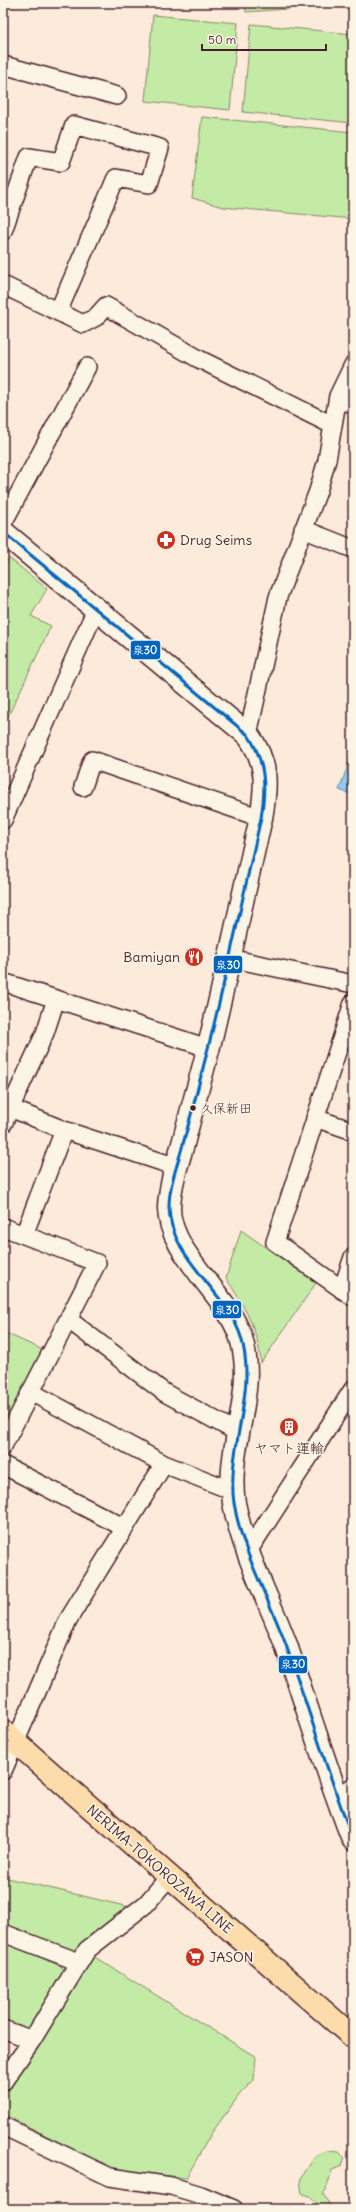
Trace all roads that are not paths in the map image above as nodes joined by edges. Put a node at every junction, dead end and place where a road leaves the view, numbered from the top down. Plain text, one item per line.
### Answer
1 (3, 65) edge
2 (117, 96) dead end
3 (3, 231) edge
4 (3, 285) edge
5 (58, 312) junction
6 (353, 365) edge
7 (87, 367) dead end
8 (338, 396) junction
9 (353, 405) edge
10 (332, 425) junction
11 (3, 523) edge
12 (303, 530) junction
13 (3, 532) edge
14 (353, 549) edge
15 (96, 609) junction
16 (248, 735) junction
17 (83, 788) dead end
18 (261, 818) junction
19 (3, 820) edge
20 (229, 958) junction
21 (3, 982) edge
22 (353, 984) edge
23 (56, 999) junction
24 (353, 1003) edge
25 (208, 1048) junction
26 (10, 1108) junction
27 (315, 1118) junction
28 (3, 1124) edge
29 (64, 1130) junction
30 (353, 1131) edge
31 (177, 1167) junction
32 (3, 1227) edge
33 (24, 1235) junction
34 (353, 1257) edge
35 (348, 1294) edge
36 (68, 1320) junction
37 (353, 1389) edge
38 (31, 1392) junction
39 (237, 1432) junction
40 (3, 1446) edge
41 (164, 1464) junction
42 (3, 1465) edge
43 (233, 1491) junction
44 (125, 1528) junction
45 (249, 1550) junction
46 (9, 1737) edge
47 (3, 1771) edge
48 (346, 1793) edge
49 (352, 1836) edge
50 (169, 1877) junction
51 (3, 1934) edge
52 (79, 1962) junction
53 (3, 2029) edge
54 (353, 2037) edge
55 (32, 2040) junction
56 (3, 2082) edge
57 (3, 2126) edge
58 (234, 2209) edge

1 - 2 street
3 - 5 street
4 - 5 street
5 - 10 street
6 - 8 street
7 - 11 street
8 - 9 street
8 - 10 street
10 - 12 street
12 - 14 street
12 - 16 street
13 - 15 street
15 - 16 street
15 - 19 street
16 - 18 street
17 - 18 street
18 - 20 street
20 - 22 street
20 - 25 street
21 - 23 street
23 - 25 street
23 - 26 street
24 - 27 street
25 - 31 street
26 - 28 street
26 - 29 street
27 - 30 street
27 - 35 street
29 - 31 street
29 - 33 street
31 - 39 street
32 - 33 street
33 - 36 street
34 - 35 street
36 - 38 street
36 - 39 street
37 - 45 street
38 - 40 street
38 - 41 street
39 - 43 street
41 - 43 street
41 - 44 street
42 - 44 street
43 - 45 street
44 - 46 street
45 - 48 street
46 - 47 street
46 - 50 main road, NERIMA-TOKOROZAWA LINE
48 - 49 street
50 - 52 street
50 - 54 main road, NERIMA-TOKOROZAWA LINE
51 - 52 street
52 - 55 street
53 - 55 street
55 - 56 street
57 - 58 street

